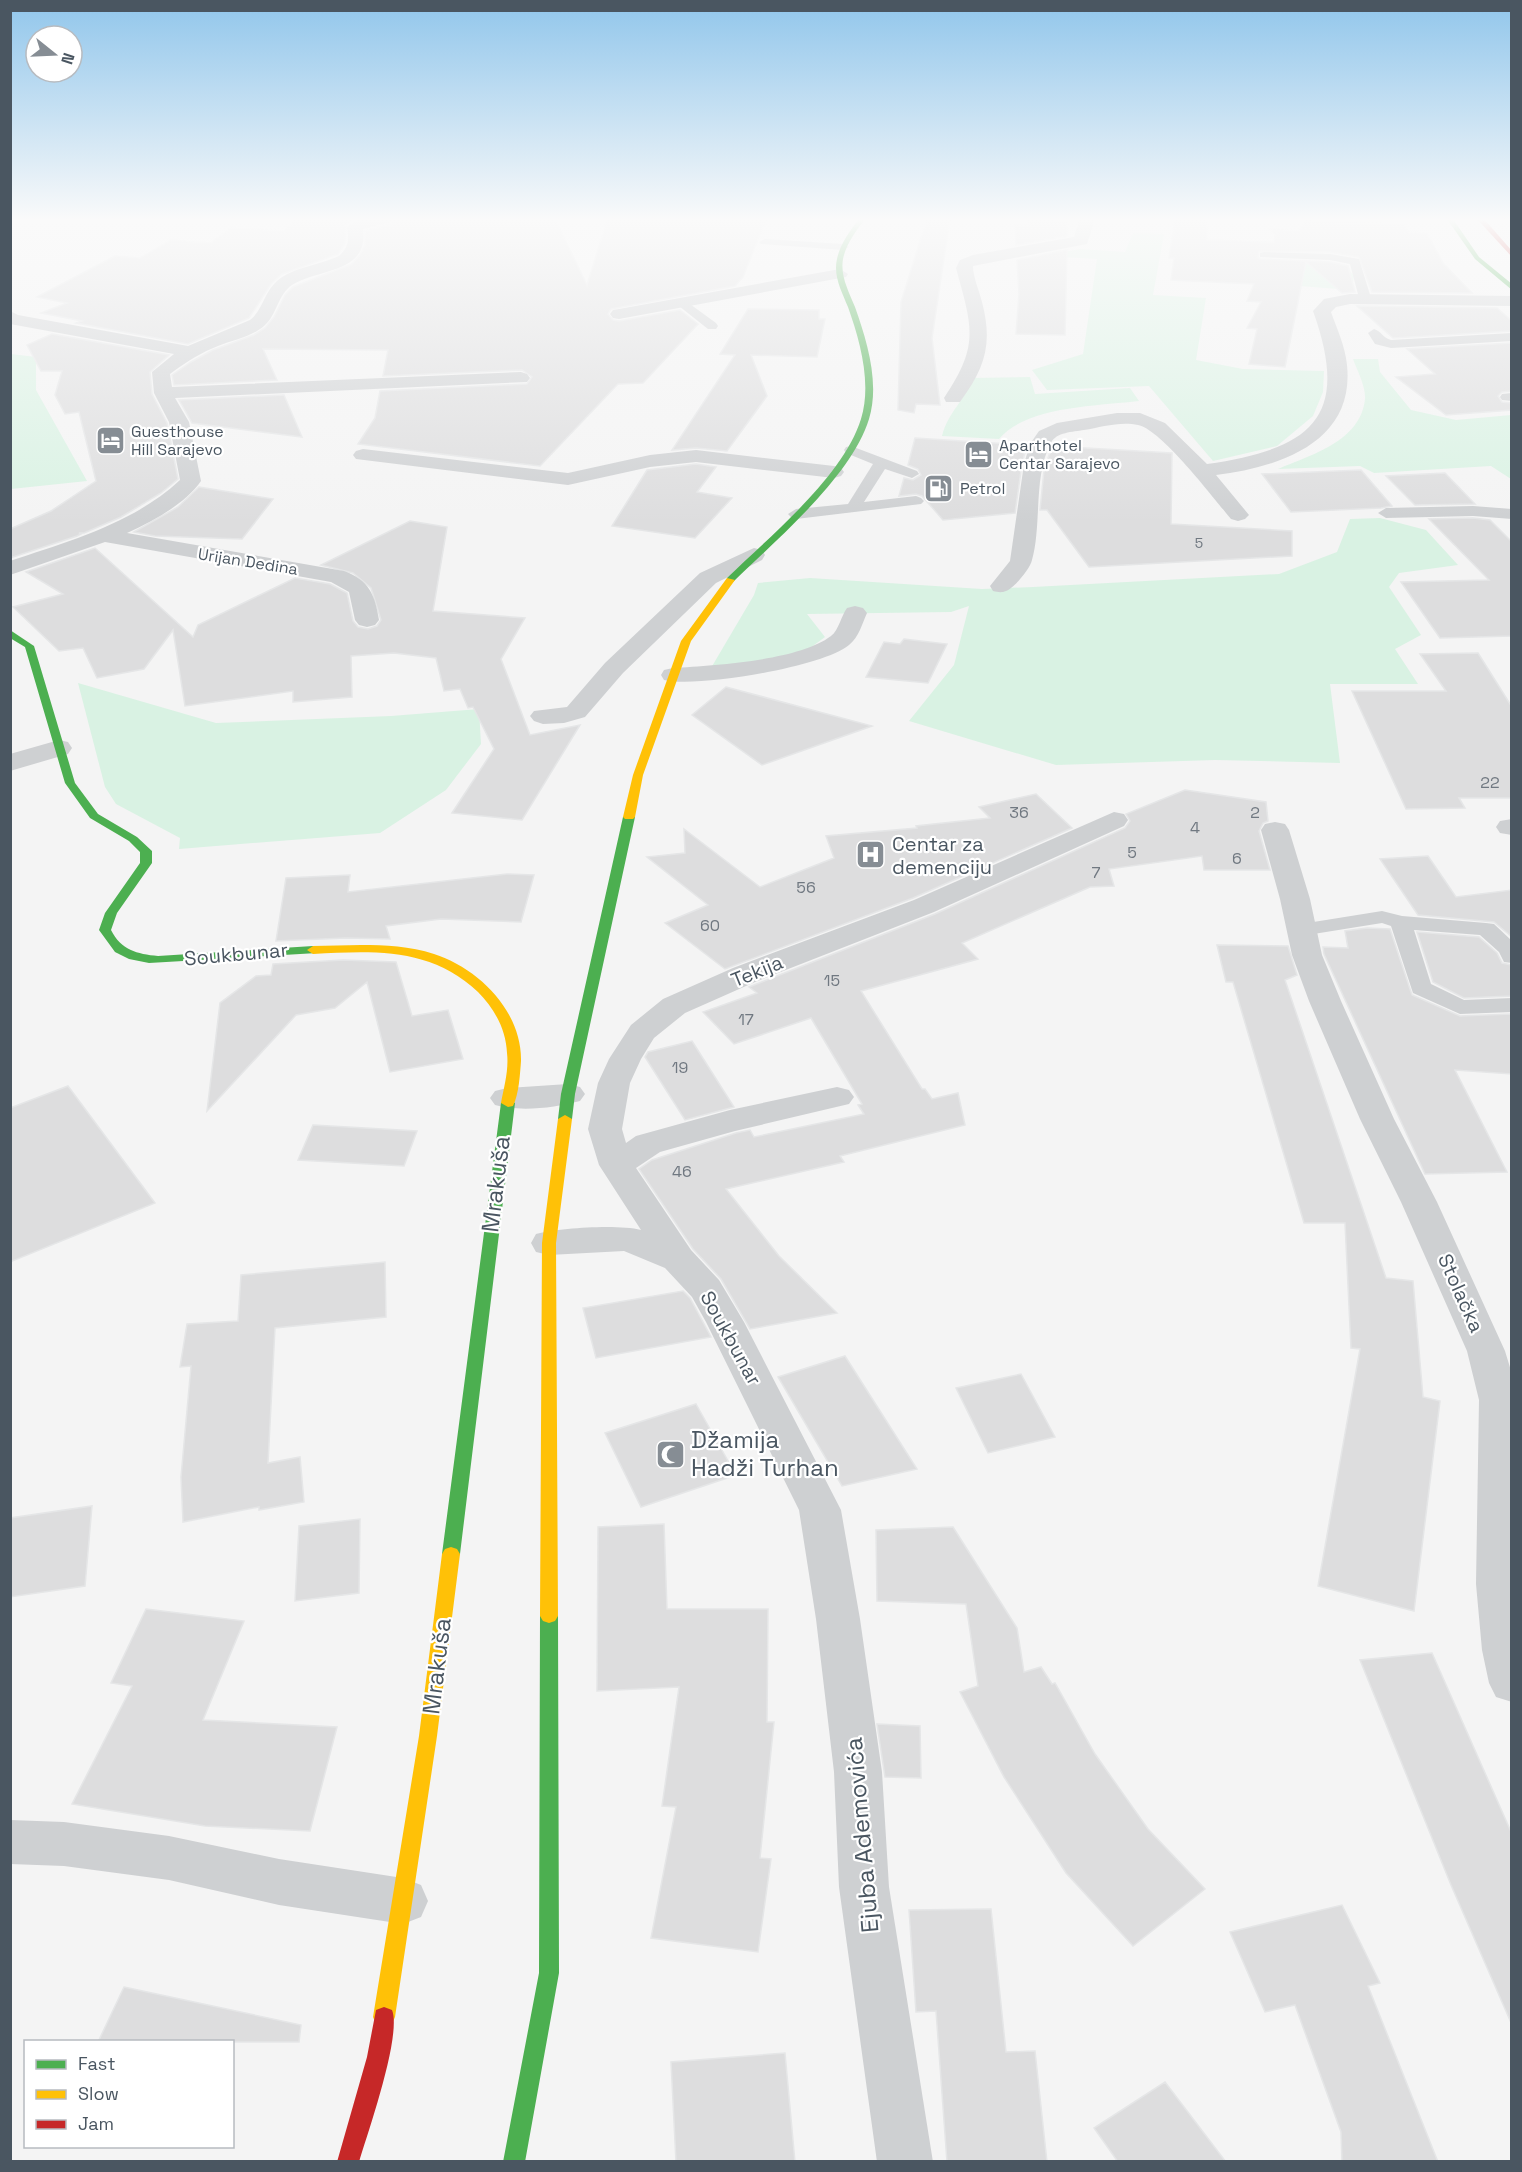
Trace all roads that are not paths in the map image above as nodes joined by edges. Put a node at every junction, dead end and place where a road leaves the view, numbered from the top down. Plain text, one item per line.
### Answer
1 (19, 320) edge
2 (260, 320) edge
3 (705, 320) edge
4 (856, 320) edge
5 (977, 320) edge
6 (1325, 320) edge
7 (712, 326) dead end
8 (1374, 333) dead end
9 (1512, 337) edge
10 (190, 352) junction
11 (521, 378) dead end
12 (163, 393) junction
13 (953, 398) dead end
14 (851, 450) junction
15 (363, 455) dead end
16 (882, 462) junction
17 (834, 471) junction
18 (1202, 471) junction
19 (912, 474) dead end
20 (916, 501) dead end
21 (853, 508) junction
22 (1386, 513) dead end
23 (796, 514) junction
24 (1512, 514) edge
25 (1238, 515) dead end
26 (101, 536) junction
27 (753, 555) junction
28 (10, 568) edge
29 (1001, 586) dead end
30 (855, 613) dead end
31 (367, 620) dead end
32 (10, 633) edge
33 (673, 675) junction
34 (543, 716) dead end
35 (59, 748) junction
36 (10, 763) edge
37 (1114, 820) dead end
38 (1275, 830) dead end
39 (1401, 922) junction
40 (1301, 930) junction
41 (1512, 957) edge
42 (1512, 1005) edge
43 (568, 1094) junction
44 (837, 1097) dead end
45 (507, 1098) junction
46 (616, 1165) junction
47 (549, 1243) junction
48 (678, 1259) junction
49 (820, 1509) joint
50 (1512, 1683) edge
51 (10, 1842) edge
52 (403, 1900) junction
53 (348, 2162) edge
54 (514, 2162) edge
55 (905, 2162) edge

1 - 10 street
2 - 10 street
3 - 7 lane
4 - 14 main road
5 - 13 street
6 - 18 street
8 - 9 lane
10 - 12 street
11 - 12 street
12 - 26 street, Urijan Dedina
14 - 16 lane
14 - 17 main road
15 - 17 street
16 - 19 lane
16 - 21 lane
17 - 23 main road
18 - 25 street
18 - 29 street
20 - 21 lane
21 - 23 lane
22 - 24 lane
23 - 27 main road
26 - 28 street, Urijan Dedina
26 - 31 street, Urijan Dedina
27 - 33 main road
27 - 34 street
30 - 33 street
32 - 35 main road, Soukbunar
33 - 43 main road
35 - 36 street
35 - 45 main road, Soukbunar
37 - 46 street, Tekija
38 - 40 street, Stolačka
39 - 40 lane
39 - 41 lane
39 - 42 lane
40 - 50 street, Stolačka
43 - 45 street
43 - 47 main road
44 - 46 street
45 - 52 main road, Mrakuša
46 - 48 street, Tekija
47 - 48 street, Soukbunar
47 - 54 main road
48 - 49 street, Soukbunar
49 - 55 street, Ejuba Ademovića
51 - 52 street
52 - 53 main road, Mrakuša

